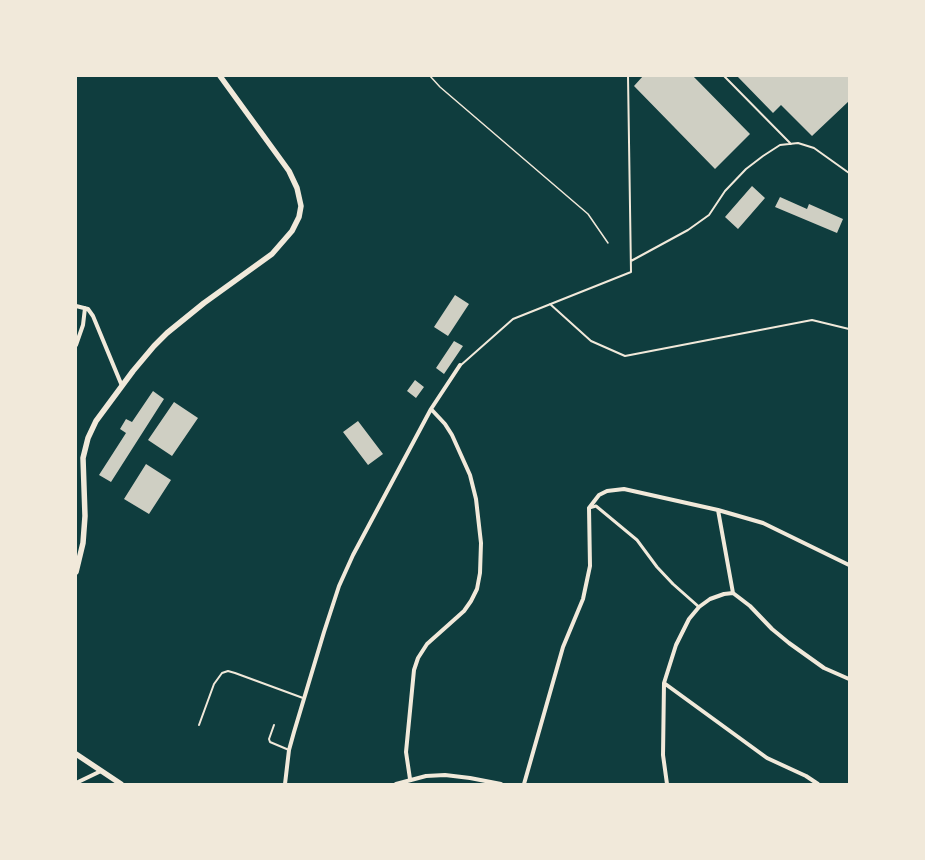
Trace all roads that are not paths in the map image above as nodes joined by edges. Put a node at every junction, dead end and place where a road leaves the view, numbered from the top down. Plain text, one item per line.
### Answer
1 (220, 76) edge
2 (628, 76) edge
3 (724, 76) edge
4 (791, 144) junction
5 (849, 173) edge
6 (631, 262) junction
7 (550, 304) junction
8 (76, 306) edge
9 (86, 308) junction
10 (849, 329) edge
11 (76, 345) edge
12 (460, 366) joint
13 (122, 386) junction
14 (431, 409) junction
15 (589, 508) junction
16 (718, 510) junction
17 (849, 565) edge
18 (76, 572) edge
19 (733, 594) junction
20 (699, 607) junction
21 (849, 679) edge
22 (664, 683) junction
23 (304, 698) junction
24 (199, 724) dead end
25 (274, 725) dead end
26 (289, 750) junction
27 (76, 754) edge
28 (101, 771) junction
29 (410, 779) junction
30 (76, 783) edge
31 (120, 784) edge
32 (285, 784) edge
33 (396, 784) edge
34 (500, 784) edge
35 (524, 784) edge
36 (667, 784) edge
37 (818, 784) edge

1 - 13 main road
2 - 6 lane
3 - 4 lane
4 - 5 lane
4 - 6 lane
6 - 7 lane
7 - 10 lane
7 - 12 lane
8 - 9 street
9 - 11 street
9 - 13 street
12 - 14 street
13 - 18 main road
14 - 23 street
14 - 29 street
15 - 16 street
15 - 20 street
15 - 35 street
16 - 17 street
16 - 19 street
19 - 20 street
19 - 21 street
20 - 22 street
22 - 36 street
22 - 37 street
23 - 24 lane
23 - 26 street
25 - 26 lane
26 - 32 street
27 - 28 main road
28 - 30 street
28 - 31 main road
29 - 33 street
29 - 34 street

